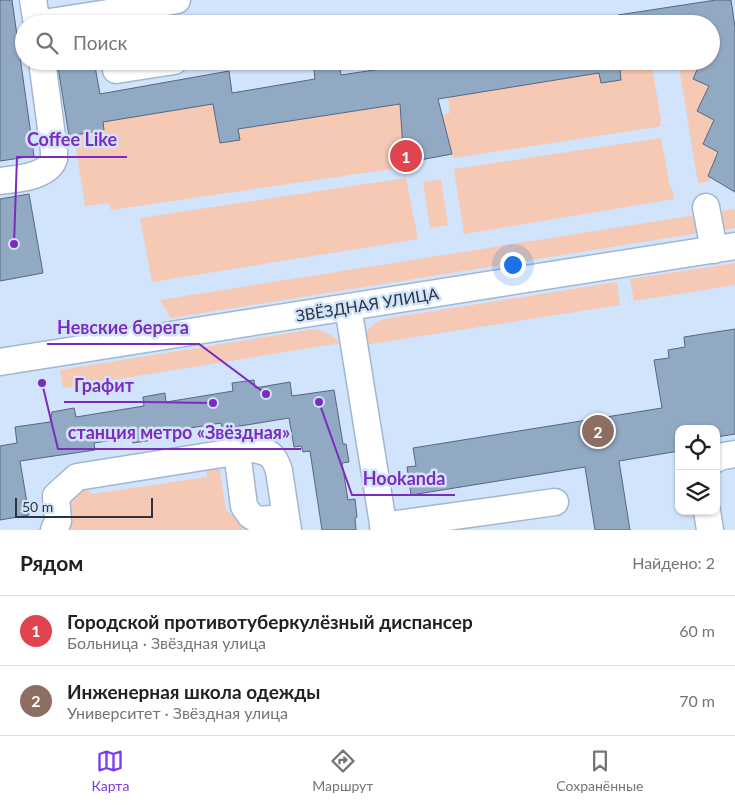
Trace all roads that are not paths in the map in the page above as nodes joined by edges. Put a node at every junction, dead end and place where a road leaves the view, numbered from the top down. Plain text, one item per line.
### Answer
1 (34, 0) edge
2 (177, 0) edge
3 (148, 3) edge
4 (36, 15) edge
5 (117, 15) edge
6 (43, 70) edge
7 (0, 182) edge
8 (706, 207) dead end
9 (724, 248) edge
10 (348, 307) junction
11 (0, 362) edge
12 (237, 452) junction
13 (735, 454) edge
14 (720, 457) edge
15 (555, 502) dead end
16 (708, 515) edge
17 (287, 524) edge
18 (430, 525) edge
19 (384, 528) edge
20 (54, 530) edge
21 (710, 530) edge

1 - 4 street
2 - 3 street
3 - 5 street
6 - 7 street
8 - 9 street
9 - 10 street, ЗВЁЗДНАЯ УЛИЦА
10 - 11 street, ЗВЁЗДНАЯ УЛИЦА
10 - 19 street
12 - 17 street
12 - 17 street
12 - 20 street
13 - 14 street
15 - 18 street
16 - 21 street
18 - 19 street

